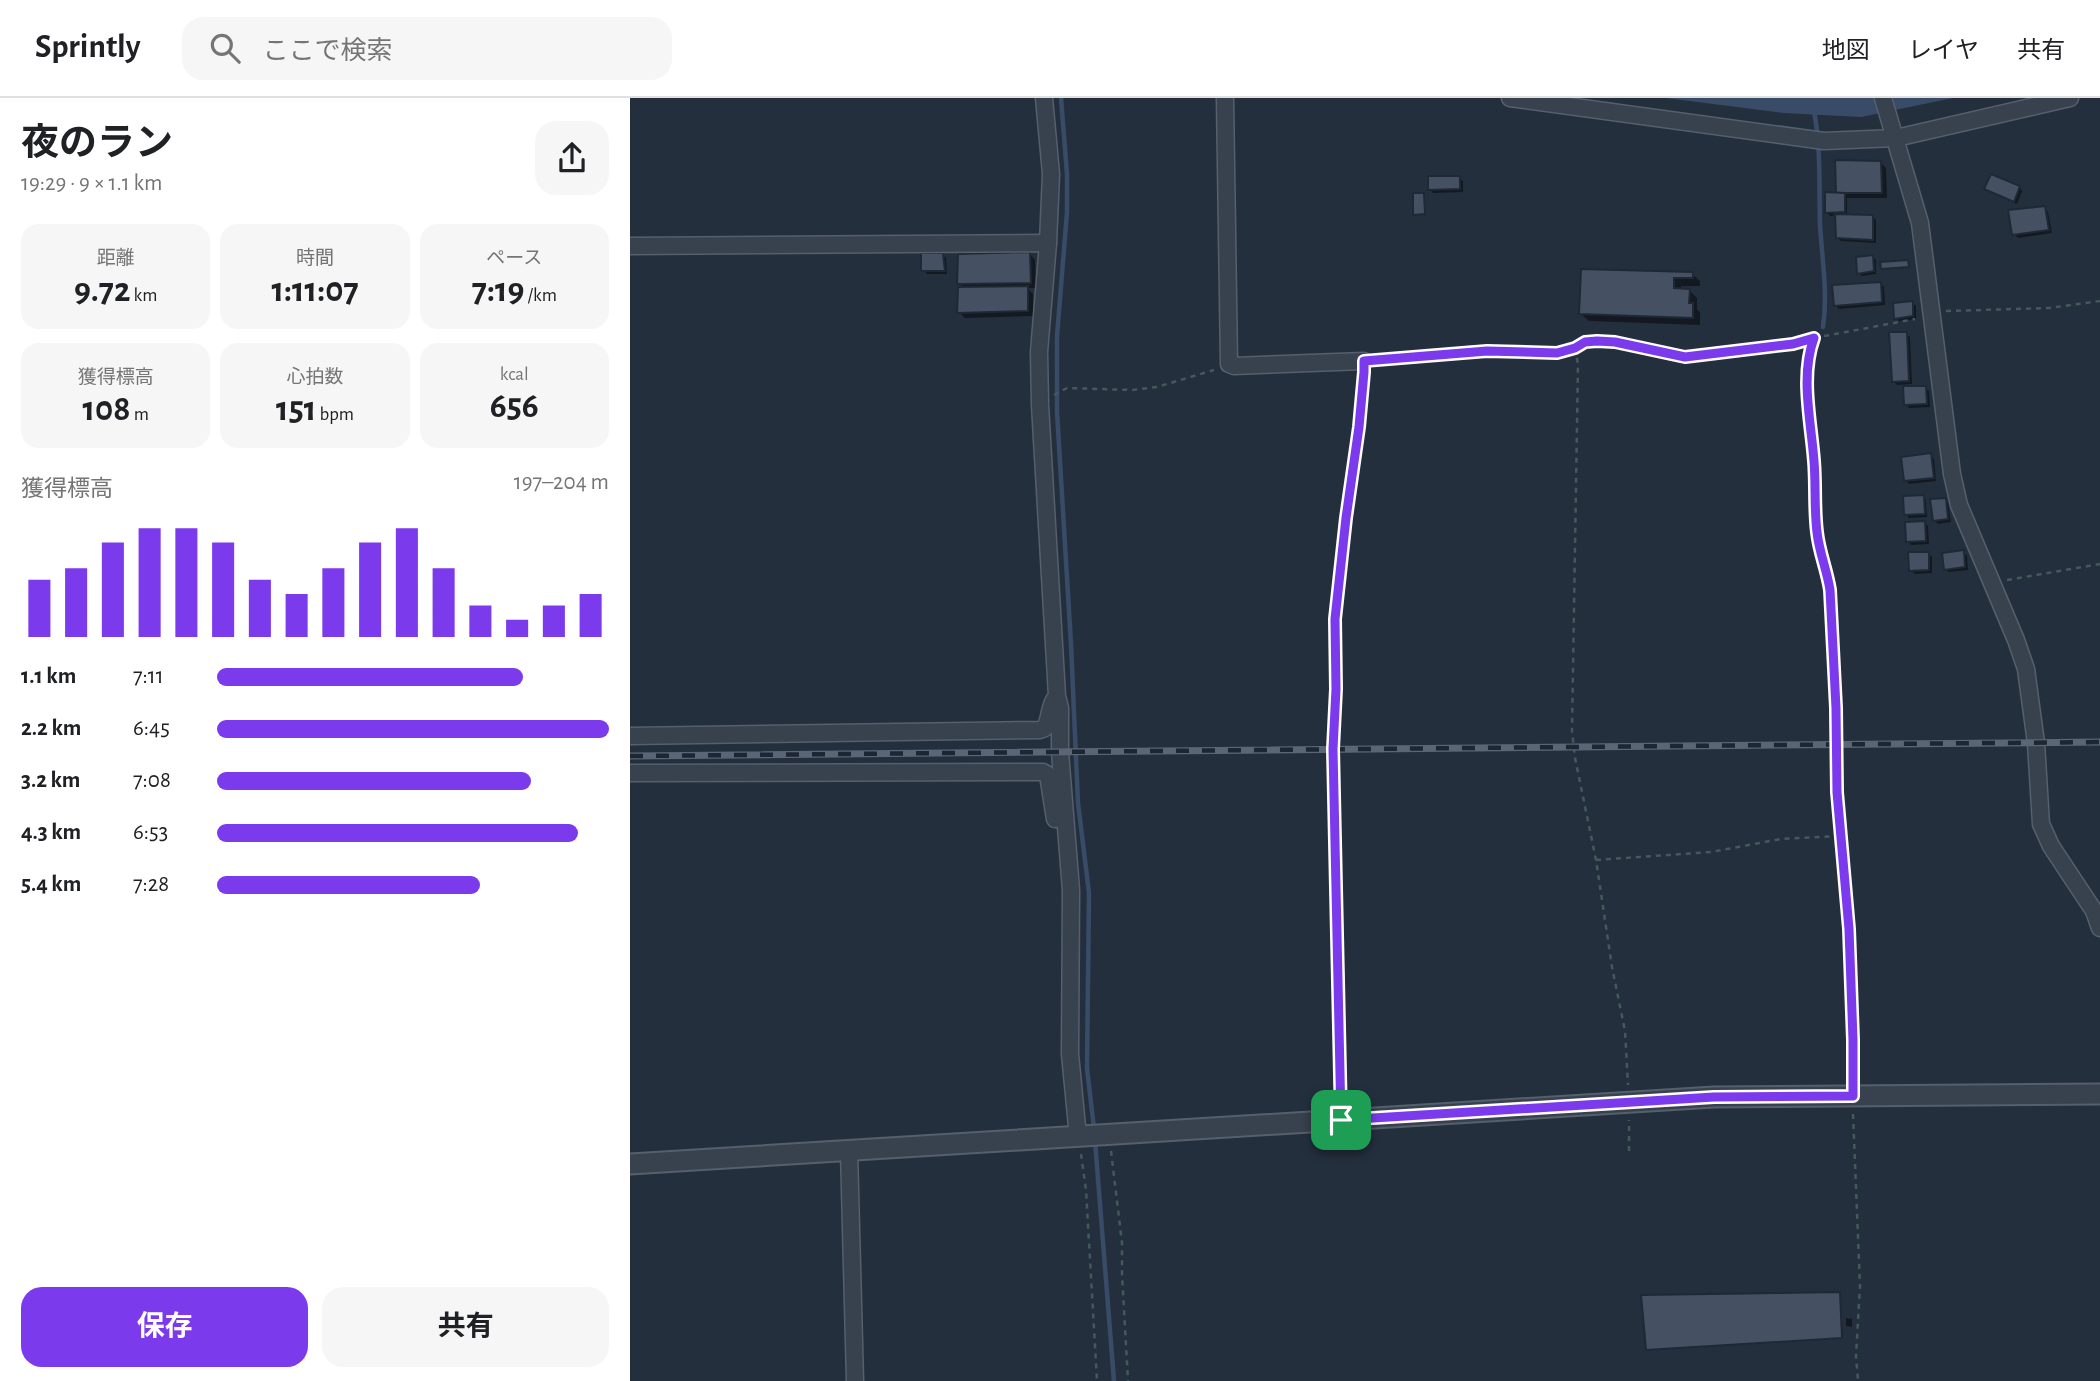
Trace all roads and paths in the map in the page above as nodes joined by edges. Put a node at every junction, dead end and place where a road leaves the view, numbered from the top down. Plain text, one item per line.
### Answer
1 (1044, 98) edge
2 (1225, 98) edge
3 (1510, 98) edge
4 (1883, 98) edge
5 (2070, 98) edge
6 (1895, 135) junction
7 (1048, 243) junction
8 (630, 246) edge
9 (2100, 301) edge
10 (1932, 313) junction
11 (1814, 338) junction
12 (1575, 348) junction
13 (1364, 361) junction
14 (1229, 364) junction
15 (1067, 388) dead end
16 (2100, 564) edge
17 (1991, 583) junction
18 (1057, 695) junction
19 (630, 736) edge
20 (630, 773) edge
21 (1842, 836) junction
22 (1068, 859) junction
23 (1596, 860) junction
24 (2100, 928) edge
25 (2100, 1094) edge
26 (1853, 1096) junction
27 (1629, 1102) junction
28 (1341, 1120) junction
29 (1107, 1135) junction
30 (1080, 1137) junction
31 (849, 1151) junction
32 (1629, 1151) dead end
33 (630, 1164) edge
34 (855, 1381) edge
35 (1097, 1381) edge
36 (1128, 1381) edge
37 (1858, 1381) edge

1 - 7 street
2 - 14 street
3 - 6 street
4 - 6 street
5 - 6 street
6 - 10 street
7 - 8 street
7 - 18 street
9 - 10 path
10 - 11 path
10 - 17 street
11 - 12 path
11 - 21 path
12 - 13 path
12 - 23 path
13 - 14 street
13 - 28 path
14 - 15 path
16 - 17 path
17 - 24 street
18 - 19 street
18 - 22 street
20 - 22 street
21 - 23 path
21 - 26 path
22 - 30 street
23 - 27 path
25 - 26 street
26 - 27 street
26 - 37 path
27 - 28 street
27 - 32 path
28 - 29 street
29 - 30 street
29 - 36 path
30 - 31 street
30 - 35 path
31 - 33 street
31 - 34 street

